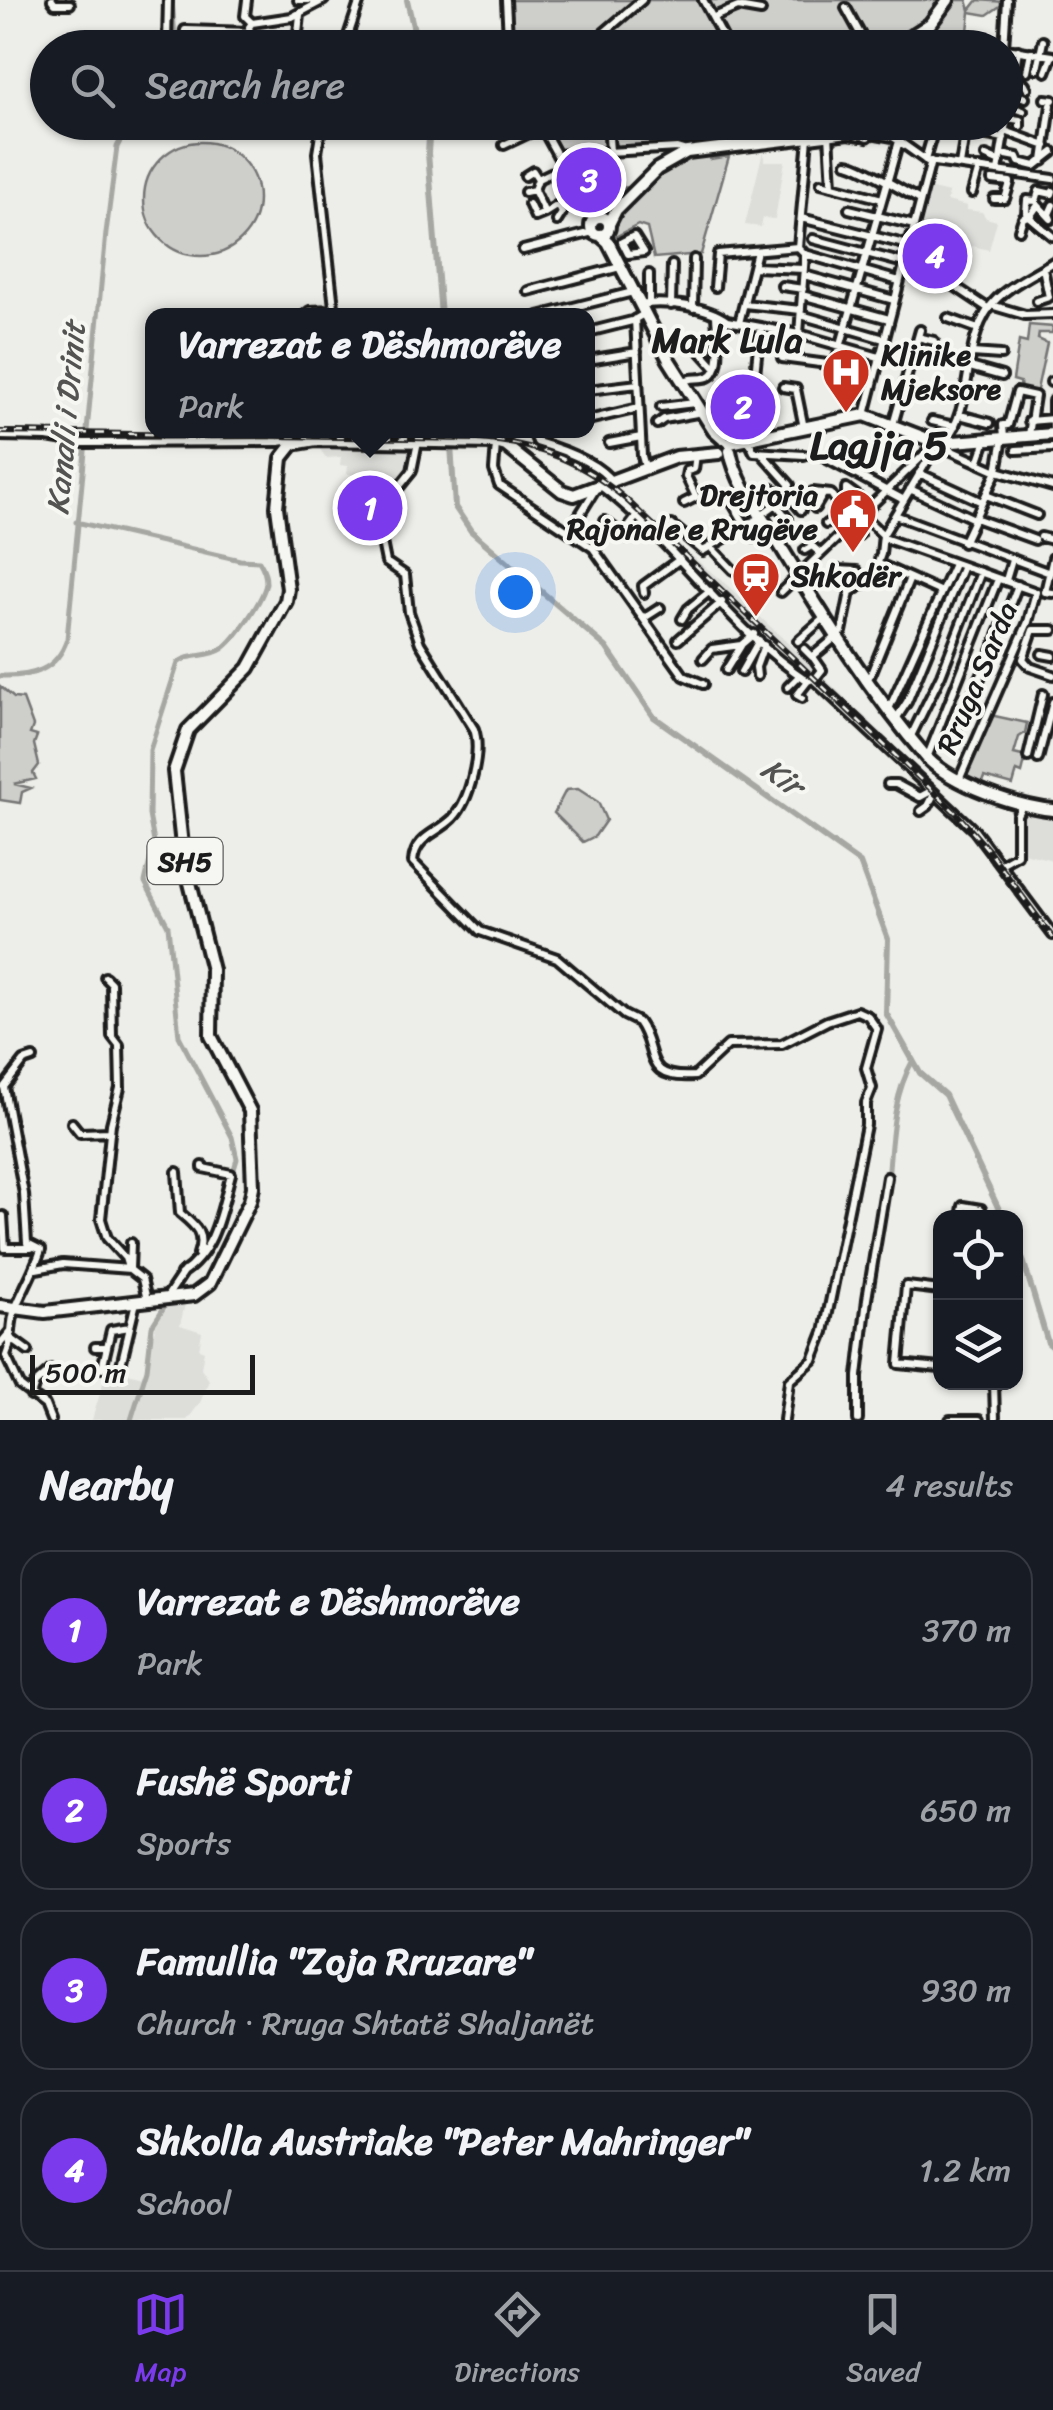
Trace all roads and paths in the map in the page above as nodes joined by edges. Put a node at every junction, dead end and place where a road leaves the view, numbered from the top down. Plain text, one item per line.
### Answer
1 (52, 0) edge
2 (168, 0) edge
3 (247, 0) edge
4 (298, 0) edge
5 (321, 0) edge
6 (360, 0) edge
7 (506, 0) edge
8 (642, 0) edge
9 (702, 0) edge
10 (948, 0) edge
11 (1007, 0) edge
12 (308, 3) junction
13 (70, 4) dead end
14 (846, 8) dead end
15 (761, 11) dead end
16 (298, 12) junction
17 (714, 17) junction
18 (251, 27) junction
19 (167, 30) edge
20 (184, 30) edge
21 (251, 30) edge
22 (298, 30) edge
23 (350, 30) edge
24 (508, 30) edge
25 (607, 30) edge
26 (719, 30) edge
27 (858, 30) edge
28 (921, 30) edge
29 (1005, 30) edge
30 (1031, 40) dead end
31 (1043, 41) dead end
32 (1023, 51) edge
33 (1030, 52) junction
34 (1040, 54) junction
35 (1053, 56) edge
36 (1037, 69) dead end
37 (1027, 72) dead end
38 (1046, 72) dead end
39 (1027, 88) dead end
40 (1023, 89) edge
41 (1050, 101) edge
42 (1051, 128) edge
43 (1023, 129) edge
44 (319, 140) edge
45 (513, 140) edge
46 (548, 140) edge
47 (609, 140) edge
48 (742, 140) edge
49 (775, 140) edge
50 (808, 140) edge
51 (832, 140) edge
52 (898, 140) joint
53 (932, 140) edge
54 (964, 140) edge
55 (994, 140) edge
56 (994, 140) edge
57 (1009, 140) edge
58 (1016, 140) edge
59 (759, 142) joint
60 (743, 144) junction
61 (504, 145) dead end
62 (1046, 146) junction
63 (610, 152) junction
64 (688, 152) junction
65 (1053, 152) edge
66 (987, 153) dead end
67 (557, 155) junction
68 (928, 161) junction
69 (1043, 161) junction
70 (847, 163) dead end
71 (960, 166) junction
72 (563, 167) junction
73 (979, 168) junction
74 (1013, 173) junction
75 (525, 176) dead end
76 (538, 179) junction
77 (1053, 179) edge
78 (992, 180) dead end
79 (821, 183) dead end
80 (887, 184) junction
81 (832, 186) junction
82 (534, 190) junction
83 (1011, 190) junction
84 (1053, 191) edge
85 (525, 192) dead end
86 (577, 192) junction
87 (972, 193) dead end
88 (882, 198) junction
89 (994, 199) dead end
90 (538, 200) junction
91 (920, 200) junction
92 (558, 205) junction
93 (1053, 205) edge
94 (849, 209) dead end
95 (545, 212) junction
96 (878, 217) junction
97 (801, 218) junction
98 (557, 222) dead end
99 (914, 225) junction
100 (604, 229) junction
101 (1019, 230) dead end
102 (872, 235) junction
103 (1050, 237) edge
104 (813, 238) dead end
105 (908, 245) junction
106 (798, 247) junction
107 (523, 250) dead end
108 (757, 250) junction
109 (868, 252) junction
110 (805, 254) junction
111 (694, 259) dead end
112 (904, 262) junction
113 (1053, 262) edge
114 (672, 265) dead end
115 (754, 266) junction
116 (620, 267) junction
117 (1044, 268) junction
118 (862, 270) junction
119 (804, 272) junction
120 (649, 274) dead end
121 (899, 281) junction
122 (782, 286) dead end
123 (953, 286) dead end
124 (715, 287) dead end
125 (857, 290) junction
126 (528, 292) dead end
127 (633, 292) junction
128 (802, 292) junction
129 (894, 300) junction
130 (1037, 301) dead end
131 (744, 304) junction
132 (671, 305) junction
133 (990, 307) junction
134 (333, 308) edge
135 (570, 308) edge
136 (692, 308) junction
137 (852, 308) junction
138 (641, 310) junction
139 (801, 312) junction
140 (1053, 314) edge
141 (716, 315) junction
142 (948, 318) dead end
143 (889, 319) junction
144 (739, 323) junction
145 (760, 326) junction
146 (846, 328) junction
147 (595, 329) edge
148 (978, 329) junction
149 (799, 334) junction
150 (884, 338) junction
151 (934, 341) dead end
152 (696, 346) dead end
153 (842, 346) junction
154 (636, 352) junction
155 (972, 353) junction
156 (913, 355) junction
157 (1000, 355) dead end
158 (879, 356) junction
159 (782, 358) dead end
160 (926, 358) dead end
161 (595, 359) edge
162 (970, 367) junction
163 (716, 368) junction
164 (755, 375) dead end
165 (1002, 376) dead end
166 (683, 382) junction
167 (638, 384) junction
168 (783, 387) dead end
169 (595, 389) edge
170 (1053, 401) edge
171 (661, 406) dead end
172 (640, 408) junction
173 (699, 408) junction
174 (984, 412) dead end
175 (865, 414) junction
176 (960, 415) junction
177 (595, 418) edge
178 (1052, 419) edge
179 (932, 421) dead end
180 (1029, 421) junction
181 (984, 423) junction
182 (656, 424) dead end
183 (893, 426) junction
184 (804, 429) junction
185 (1053, 430) edge
186 (1030, 435) junction
187 (0, 436) edge
188 (641, 437) junction
189 (274, 438) edge
190 (535, 438) edge
191 (1003, 438) junction
192 (985, 439) junction
193 (316, 440) junction
194 (424, 440) junction
195 (274, 441) junction
196 (944, 441) junction
197 (496, 443) junction
198 (609, 443) dead end
199 (723, 446) junction
200 (1053, 448) edge
201 (1016, 450) dead end
202 (763, 454) junction
203 (804, 455) dead end
204 (827, 459) dead end
205 (978, 462) junction
206 (646, 470) junction
207 (997, 471) junction
208 (919, 473) junction
209 (604, 486) junction
210 (910, 488) junction
211 (1053, 488) edge
212 (886, 491) junction
213 (824, 493) junction
214 (728, 495) dead end
215 (778, 495) junction
216 (984, 499) junction
217 (904, 500) junction
218 (684, 504) dead end
219 (815, 508) dead end
220 (862, 510) junction
221 (1036, 514) dead end
222 (762, 515) junction
223 (637, 516) junction
224 (895, 516) junction
225 (974, 518) junction
226 (788, 519) dead end
227 (604, 521) dead end
228 (826, 524) dead end
229 (852, 524) junction
230 (672, 525) dead end
231 (746, 525) junction
232 (844, 531) junction
233 (884, 531) junction
234 (574, 534) junction
235 (859, 535) dead end
236 (754, 538) dead end
237 (1053, 540) edge
238 (963, 543) junction
239 (711, 547) junction
240 (805, 550) dead end
241 (820, 554) junction
242 (680, 559) junction
243 (1012, 560) junction
244 (879, 564) junction
245 (959, 565) junction
246 (1052, 566) edge
247 (732, 570) dead end
248 (837, 570) dead end
249 (981, 572) junction
250 (798, 575) junction
251 (910, 578) junction
252 (1002, 580) junction
253 (1018, 585) junction
254 (858, 587) junction
255 (710, 591) junction
256 (781, 592) dead end
257 (941, 592) junction
258 (1049, 592) edge
259 (644, 593) dead end
260 (722, 602) junction
261 (660, 608) dead end
262 (642, 615) junction
263 (824, 618) junction
264 (682, 619) dead end
265 (1053, 630) edge
266 (836, 638) junction
267 (678, 640) dead end
268 (759, 640) junction
269 (798, 642) dead end
270 (742, 645) junction
271 (804, 649) dead end
272 (1042, 654) dead end
273 (1053, 656) edge
274 (812, 657) junction
275 (703, 659) dead end
276 (726, 670) dead end
277 (741, 672) dead end
278 (1053, 675) edge
279 (757, 676) dead end
280 (799, 676) junction
281 (865, 680) junction
282 (811, 681) junction
283 (703, 684) dead end
284 (788, 687) dead end
285 (802, 698) dead end
286 (1052, 703) edge
287 (892, 715) junction
288 (955, 731) dead end
289 (910, 738) junction
290 (1028, 757) dead end
291 (927, 758) junction
292 (1038, 759) dead end
293 (959, 781) junction
294 (888, 784) dead end
295 (933, 792) junction
296 (1023, 803) junction
297 (921, 810) dead end
298 (1053, 810) edge
299 (1001, 864) junction
300 (1053, 935) edge
301 (105, 976) dead end
302 (33, 1058) dead end
303 (72, 1123) dead end
304 (110, 1132) junction
305 (203, 1166) dead end
306 (177, 1172) dead end
307 (887, 1177) dead end
308 (3, 1216) dead end
309 (130, 1243) dead end
310 (32, 1248) junction
311 (36, 1269) junction
312 (130, 1270) junction
313 (181, 1274) junction
314 (933, 1289) edge
315 (169, 1299) junction
316 (142, 1301) junction
317 (0, 1306) edge
318 (15, 1309) junction
319 (131, 1327) junction
320 (12, 1336) junction
321 (0, 1341) edge
322 (95, 1346) dead end
323 (107, 1348) junction
324 (28, 1351) dead end
325 (6, 1356) junction
326 (0, 1363) edge
327 (121, 1366) dead end
328 (933, 1367) edge
329 (102, 1368) dead end
330 (51, 1370) dead end
331 (994, 1390) edge
332 (31, 1396) junction
333 (52, 1420) edge
334 (784, 1420) edge
335 (858, 1420) edge
336 (950, 1420) edge
337 (979, 1420) edge
338 (994, 1420) edge

1 - 13 street
2 - 19 street
3 - 18 street
4 - 12 street
5 - 12 street
5 - 16 street
6 - 23 street
7 - 24 street
8 - 25 street
9 - 17 street
10 - 28 main road
11 - 29 street
12 - 16 street
14 - 27 street
15 - 17 street
16 - 18 street
16 - 22 street
17 - 26 street
18 - 20 street
18 - 21 street
30 - 33 street
31 - 34 street
32 - 33 street
33 - 34 street
33 - 37 street
34 - 35 street
34 - 36 street
35 - 38 street
39 - 40 street
41 - 42 street
42 - 62 street
43 - 62 street
44 - 134 street
45 - 61 street
46 - 67 street
47 - 63 street
48 - 60 street
49 - 59 main road
50 - 97 street
51 - 81 street
52 - 68 street
52 - 80 street
53 - 68 street
54 - 71 street
55 - 66 street
56 - 73 street
57 - 74 street
58 - 69 street
59 - 60 main road
60 - 64 main road
62 - 69 street
63 - 64 street
63 - 67 street
64 - 100 main road
65 - 69 street
67 - 72 street
68 - 71 street
68 - 91 street
70 - 80 street
71 - 73 street
72 - 76 street
72 - 86 street
73 - 87 street
74 - 77 street
74 - 83 street
75 - 76 street
76 - 82 street
78 - 83 street
79 - 81 street
80 - 88 street
80 - 91 street
81 - 88 street
82 - 85 street
82 - 90 street
83 - 89 street
84 - 93 street
86 - 92 street
86 - 100 street
88 - 96 street
90 - 95 street
90 - 95 street
91 - 99 street
92 - 95 street
92 - 98 street
94 - 96 street
96 - 99 street
96 - 102 street
97 - 102 street
97 - 106 street
99 - 105 street
100 - 107 street
100 - 116 main road
101 - 103 street
102 - 105 street
102 - 109 street
104 - 109 street
105 - 112 street
106 - 108 street
106 - 110 street
108 - 115 street
108 - 124 street
109 - 112 street
109 - 118 street
110 - 118 street
110 - 119 street
111 - 136 street
112 - 121 street
113 - 117 street
114 - 132 street
115 - 119 street
115 - 131 street
116 - 126 street
116 - 127 main road
117 - 130 street
117 - 133 street
118 - 121 street
118 - 125 street
119 - 125 street
119 - 128 street
120 - 138 street
121 - 129 street
122 - 128 street
123 - 133 street
125 - 129 street
125 - 137 street
127 - 135 street
127 - 138 main road
128 - 137 street
128 - 139 street
129 - 143 street
131 - 139 street
131 - 144 street
132 - 136 street
132 - 138 street
133 - 140 street
133 - 148 street
136 - 141 street
137 - 143 street
137 - 146 street
138 - 147 street
138 - 154 street
138 - 166 main road
139 - 146 street
139 - 149 street
141 - 144 street
141 - 163 street
142 - 148 street
143 - 150 street
144 - 145 street
145 - 149 street
145 - 164 street
146 - 150 street
146 - 153 street
148 - 155 street
149 - 153 street
150 - 158 street
151 - 156 street
152 - 163 street
153 - 158 street
153 - 159 street
154 - 161 street
154 - 167 street
155 - 157 street
155 - 162 street
156 - 160 street
156 - 183 street
158 - 175 street
162 - 165 street
162 - 176 street
163 - 166 street
166 - 173 main road
167 - 169 street
167 - 172 street
168 - 184 street
170 - 178 street
171 - 173 street
172 - 177 street
172 - 188 street
173 - 182 street
173 - 199 main road
174 - 181 street
175 - 183 main road
175 - 184 main road
176 - 181 street
176 - 196 street
178 - 180 street
178 - 185 street
179 - 196 street
180 - 186 street
180 - 191 street
181 - 192 street
183 - 196 main road
184 - 199 main road
185 - 186 main road
186 - 191 main road
187 - 195 street
188 - 198 street
188 - 206 street
189 - 195 street
190 - 209 street
191 - 192 main road
191 - 207 street
192 - 196 main road
192 - 205 street
193 - 194 main road
193 - 195 street
193 - 315 main road, SH5
194 - 197 main road
194 - 334 street
196 - 205 street
196 - 208 street
196 - 212 street
197 - 209 main road
197 - 234 street
199 - 202 street
199 - 206 main road
199 - 218 street
199 - 222 main road
200 - 201 street
202 - 203 street
202 - 215 street
204 - 212 street
205 - 207 street
206 - 209 main road
207 - 211 street
207 - 216 street
208 - 210 street
208 - 216 street
209 - 223 street
209 - 234 street
210 - 217 street
210 - 225 street
212 - 217 street
212 - 220 street
213 - 215 street
213 - 219 street
213 - 229 street
214 - 231 street
215 - 222 street
215 - 226 street
216 - 221 street
216 - 225 street
217 - 224 street
220 - 229 street
220 - 233 street
222 - 231 street
222 - 250 main road
223 - 227 street
223 - 242 street
224 - 233 street
224 - 238 street
225 - 237 street
225 - 238 street
228 - 232 street
229 - 232 street
229 - 235 street
230 - 239 street
231 - 236 street
231 - 239 street
232 - 241 street
233 - 244 street
233 - 245 street
234 - 262 street
238 - 243 street
239 - 247 street
240 - 241 street
241 - 250 street
242 - 255 street
242 - 259 street
243 - 246 street
243 - 252 street
244 - 251 street
244 - 254 street
245 - 249 street
245 - 257 street
245 - 287 street
246 - 258 street
248 - 254 street
249 - 252 street
249 - 289 street
250 - 256 street
250 - 263 main road
251 - 257 street
251 - 281 street
252 - 253 street
252 - 291 street
253 - 288 street
253 - 293 street, Rruga Sarda
254 - 266 street
255 - 260 street
255 - 264 street
257 - 287 street
260 - 267 street
260 - 268 street
261 - 262 street
262 - 283 street
263 - 266 main road
263 - 269 street
265 - 278 street
266 - 274 street
266 - 281 main road
268 - 270 street
268 - 277 street
268 - 279 street
268 - 280 street
270 - 275 street
270 - 276 street
271 - 274 street
272 - 273 street
274 - 282 street
280 - 282 street
280 - 284 street
281 - 287 main road
282 - 285 street
282 - 295 street
286 - 290 street
286 - 292 street
287 - 289 main road
289 - 291 main road
291 - 293 main road
293 - 296 main road
294 - 295 street
295 - 297 street
295 - 299 street
296 - 298 main road
296 - 299 street
299 - 300 street
301 - 304 street
302 - 310 street
303 - 304 street
304 - 312 street
305 - 313 street
306 - 313 street
307 - 335 street
308 - 310 street
309 - 312 street
310 - 311 street
311 - 312 street
311 - 318 street
312 - 316 street
313 - 315 street
314 - 328 street
315 - 316 main road, SH5
316 - 318 main road, SH5
316 - 319 street
317 - 318 main road, SH5
318 - 320 street
319 - 323 street
319 - 327 street
320 - 321 street
320 - 324 street
320 - 325 street
322 - 323 street
323 - 329 street
325 - 326 street
325 - 332 street
330 - 332 street
331 - 338 street
332 - 333 street
336 - 337 street

